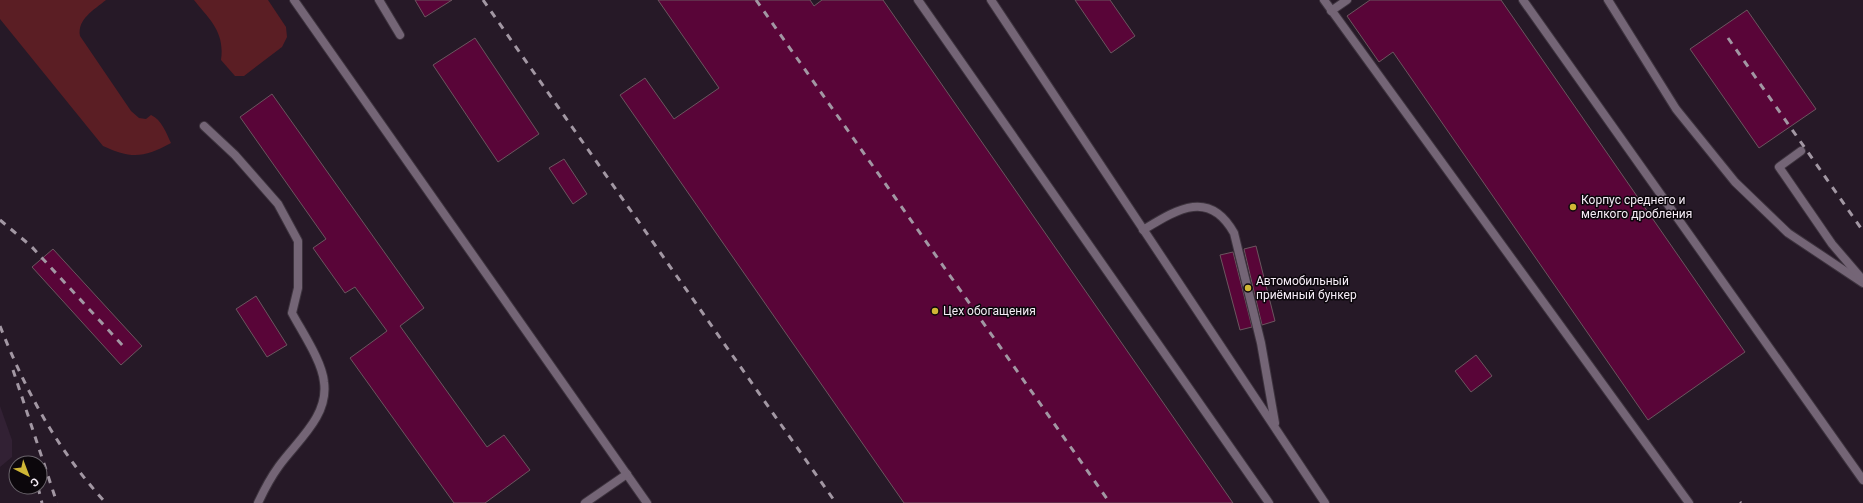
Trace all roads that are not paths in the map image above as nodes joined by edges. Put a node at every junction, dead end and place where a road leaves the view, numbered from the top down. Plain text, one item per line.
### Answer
1 (294, 0) edge
2 (379, 0) edge
3 (918, 0) edge
4 (991, 0) edge
5 (1324, 0) edge
6 (1347, 0) edge
7 (1523, 0) edge
8 (1608, 0) edge
9 (1331, 11) junction
10 (400, 35) dead end
11 (204, 126) dead end
12 (1801, 152) dead end
13 (1143, 230) junction
14 (1863, 279) edge
15 (1863, 283) edge
16 (1276, 428) junction
17 (627, 474) junction
18 (1863, 480) edge
19 (258, 503) edge
20 (585, 503) edge
21 (648, 503) edge
22 (1269, 503) edge
23 (1325, 503) edge
24 (1689, 503) edge

1 - 17 lane
2 - 10 lane
3 - 22 lane
4 - 13 lane
5 - 9 lane
6 - 9 lane
7 - 18 lane
8 - 15 lane
9 - 24 lane
11 - 19 lane
12 - 14 lane
13 - 16 lane
13 - 16 lane
16 - 23 lane
17 - 20 lane
17 - 21 lane

